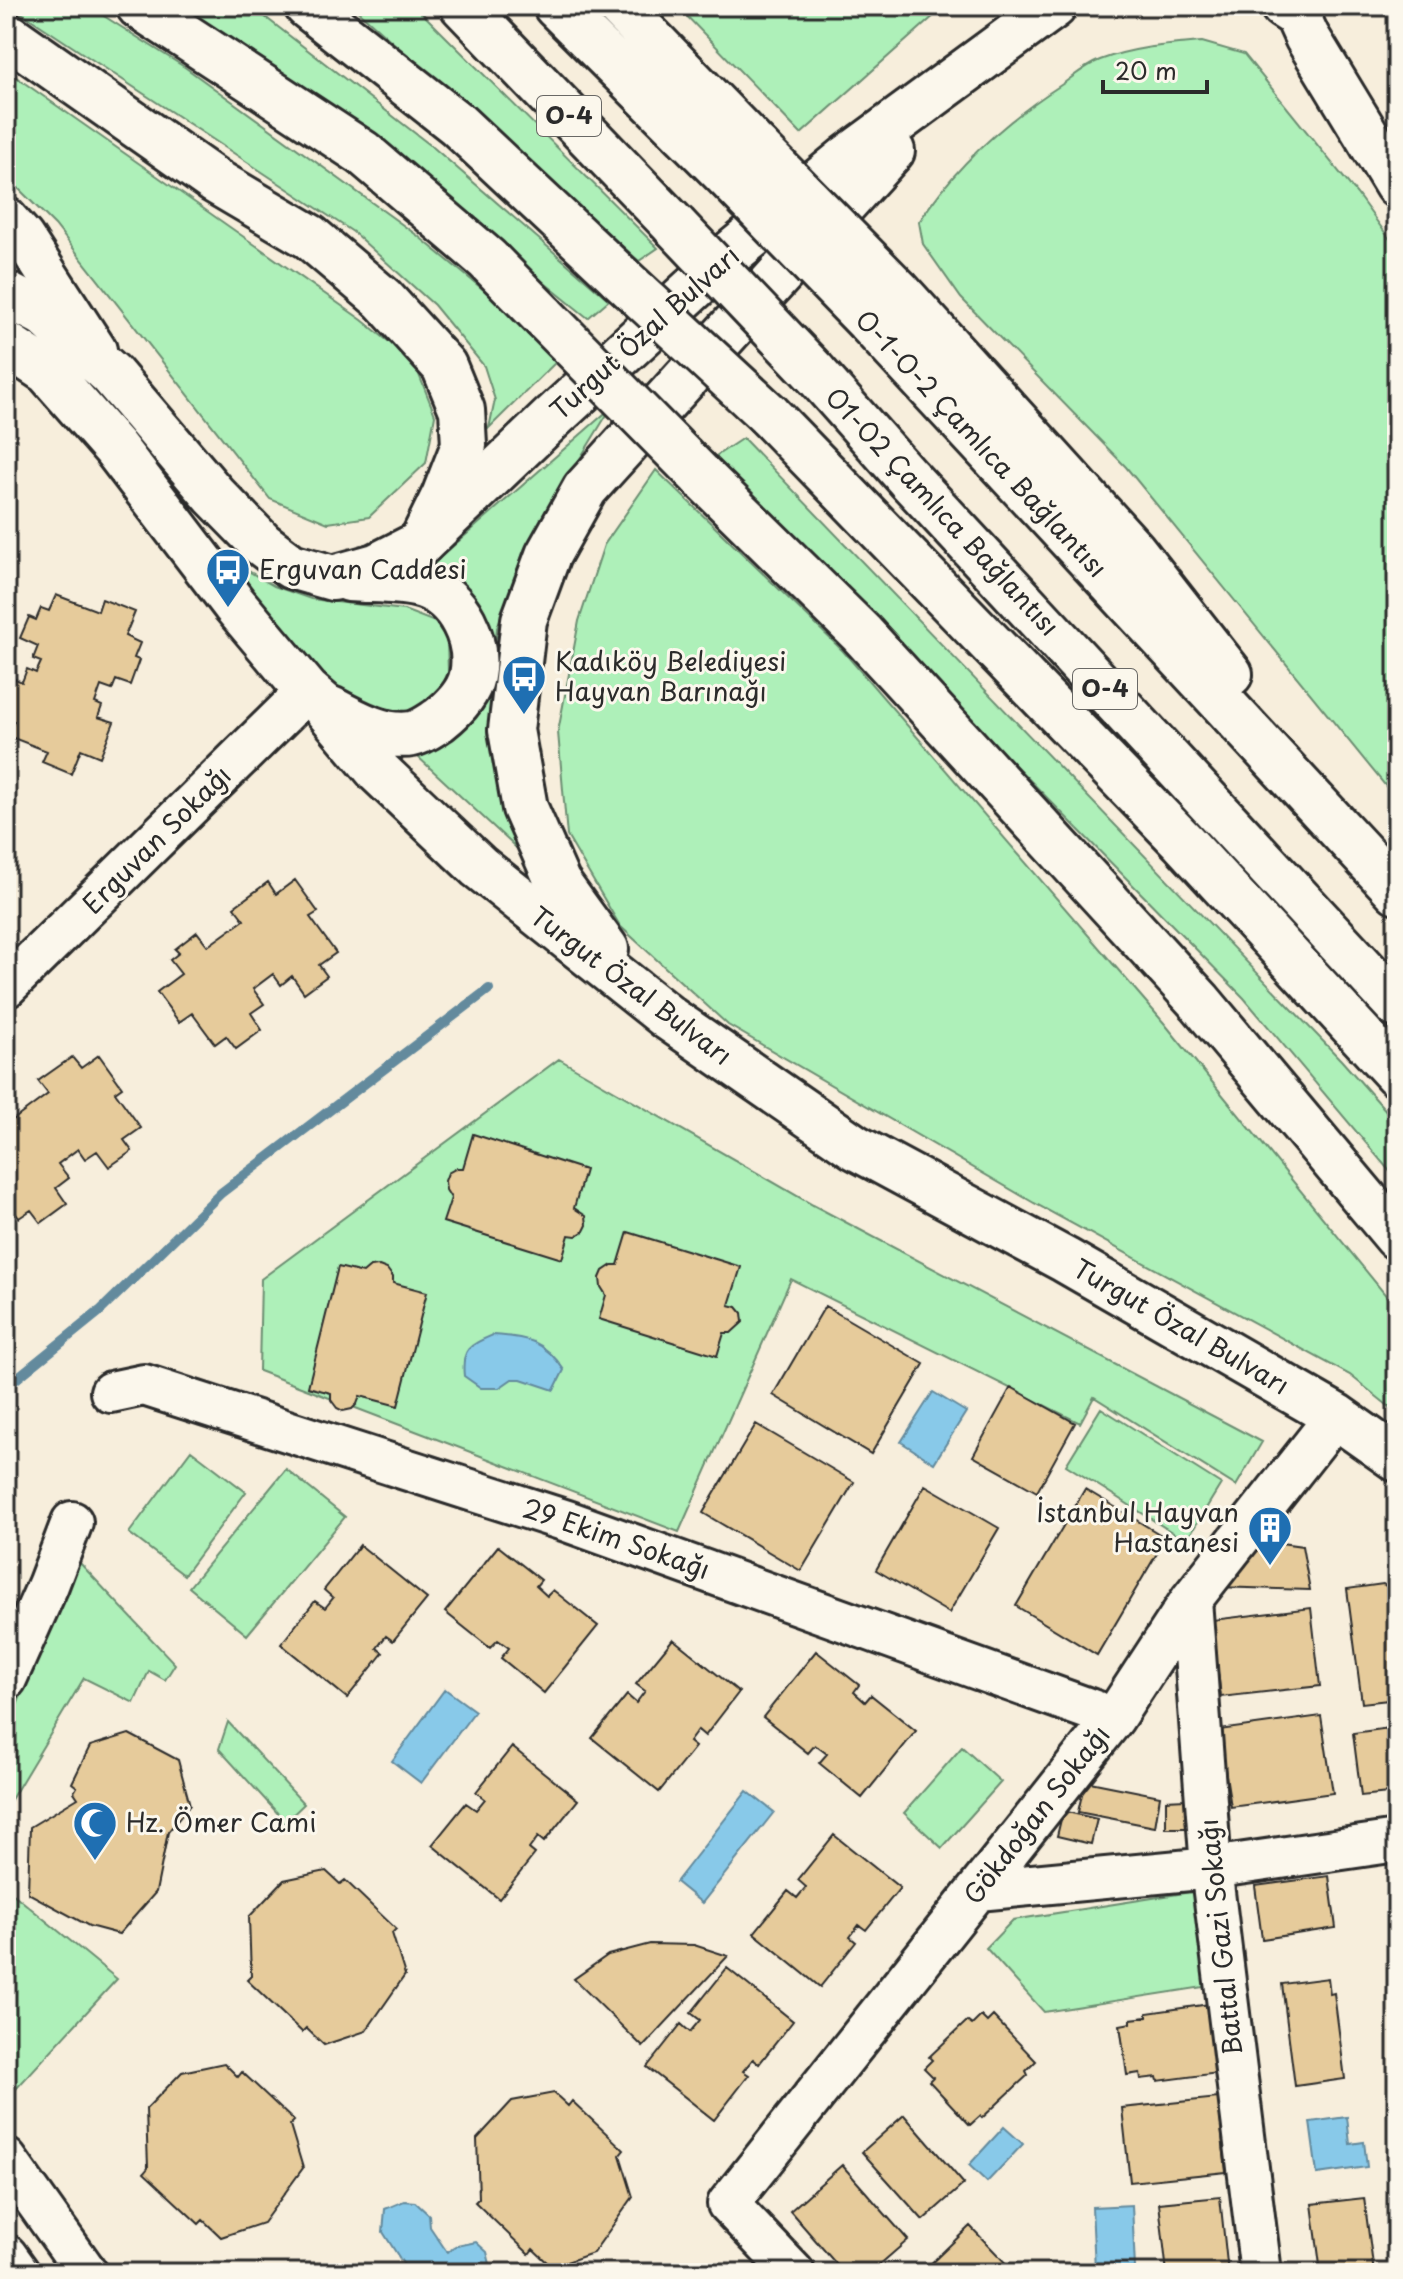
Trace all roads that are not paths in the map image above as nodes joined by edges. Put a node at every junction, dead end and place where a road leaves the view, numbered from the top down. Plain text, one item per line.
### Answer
1 (139, 6) edge
2 (307, 6) edge
3 (463, 6) edge
4 (556, 6) edge
5 (619, 6) edge
6 (1054, 6) edge
7 (1291, 9) edge
8 (6, 34) edge
9 (963, 74) junction
10 (743, 163) junction
11 (1397, 185) edge
12 (6, 218) edge
13 (6, 294) edge
14 (6, 344) edge
15 (111, 374) junction
16 (421, 543) junction
17 (333, 578) junction
18 (314, 698) junction
19 (1397, 889) edge
20 (6, 987) edge
21 (1397, 1005) edge
22 (670, 1019) junction
23 (1397, 1074) edge
24 (1397, 1237) edge
25 (111, 1392) dead end
26 (1336, 1416) junction
27 (1397, 1459) edge
28 (72, 1522) dead end
29 (48, 1585) junction
30 (1191, 1600) junction
31 (6, 1627) edge
32 (6, 1679) edge
33 (1114, 1718) junction
34 (1397, 1841) edge
35 (1211, 1868) junction
36 (978, 1890) junction
37 (6, 2159) edge
38 (6, 2255) edge
39 (19, 2273) edge
40 (87, 2273) edge
41 (794, 2273) edge
42 (1261, 2273) edge

1 - 24 main road, bridge
2 - 23 main road, bridge
3 - 21 main road, O1-O2 Çamlıca Bağlantısı / O-4, bridge
4 - 10 main road, O-4
5 - 10 main road
6 - 9 main road
7 - 11 main road
8 - 16 main road
9 - 16 main road, Turgut Özal Bulvarı
9 - 22 main road
10 - 19 main road, bridge
12 - 15 street
13 - 15 main road
14 - 18 main road, Turgut Özal Bulvarı
15 - 17 main road
16 - 17 main road, Turgut Özal Bulvarı
17 - 18 main road
18 - 20 street, Erguvan Sokağı
18 - 22 main road, Turgut Özal Bulvarı
22 - 26 main road, Turgut Özal Bulvarı
25 - 33 street, 29 Ekim Sokağı
26 - 27 main road, Turgut Özal Bulvarı
26 - 30 street, Gökdoğan Sokağı
28 - 29 street
29 - 31 street
29 - 32 street
30 - 33 street, Gökdoğan Sokağı
30 - 35 street, Battal Gazi Sokağı
33 - 36 street, Gökdoğan Sokağı
34 - 35 street
35 - 36 street
35 - 42 street, Battal Gazi Sokağı
36 - 41 street, Gökdoğan Sokağı
37 - 40 street
38 - 39 street

